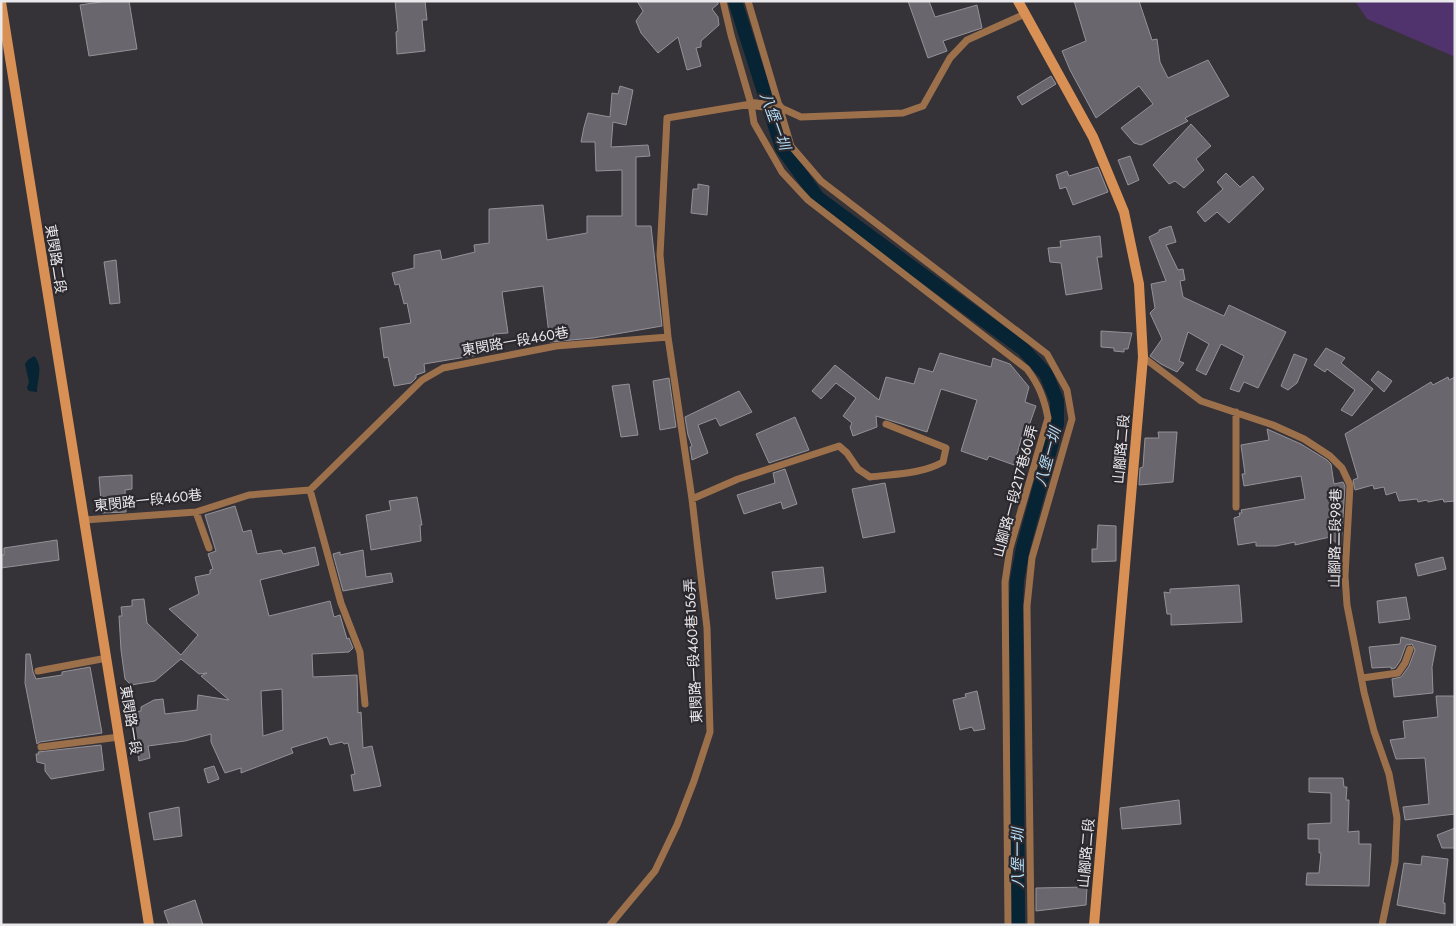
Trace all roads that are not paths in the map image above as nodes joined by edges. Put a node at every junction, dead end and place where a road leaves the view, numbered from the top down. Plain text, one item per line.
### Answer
1 (723, 1) edge
2 (748, 1) edge
3 (1018, 1) edge
4 (1, 2) edge
5 (1025, 14) junction
6 (751, 104) junction
7 (779, 107) junction
8 (668, 337) junction
9 (1143, 357) junction
10 (1236, 412) junction
11 (886, 424) dead end
12 (310, 490) junction
13 (692, 499) junction
14 (1236, 507) dead end
15 (196, 512) junction
16 (84, 520) junction
17 (209, 548) dead end
18 (1410, 649) dead end
19 (107, 658) junction
20 (38, 671) dead end
21 (1362, 678) junction
22 (365, 704) dead end
23 (119, 737) junction
24 (41, 747) dead end
25 (149, 925) edge
26 (610, 925) edge
27 (1008, 925) edge
28 (1031, 925) edge
29 (1094, 925) edge
30 (1382, 925) edge

1 - 6 lane, 山腳路一段217巷60弄
2 - 7 lane
3 - 5 main road, 山腳路二段
4 - 16 main road, 東閔路二段
5 - 7 lane
5 - 9 main road, 山腳路二段
6 - 7 street
6 - 8 lane
6 - 27 lane, 山腳路一段217巷60弄
7 - 28 lane
8 - 12 lane, 東閔路一段460巷
8 - 13 lane, 東閔路一段460巷156弄
9 - 10 lane, 山腳路二段98巷
9 - 29 main road, 山腳路二段
10 - 14 lane
10 - 21 lane, 山腳路二段98巷
11 - 13 lane
12 - 15 lane, 東閔路一段460巷
12 - 22 lane
13 - 26 lane, 東閔路一段460巷156弄
15 - 16 lane, 東閔路一段460巷
15 - 17 lane
16 - 19 main road, 東閔路一段
18 - 21 lane
19 - 20 lane
19 - 23 main road, 東閔路一段
21 - 30 lane, 山腳路二段98巷
23 - 24 lane
23 - 25 main road, 東閔路一段

